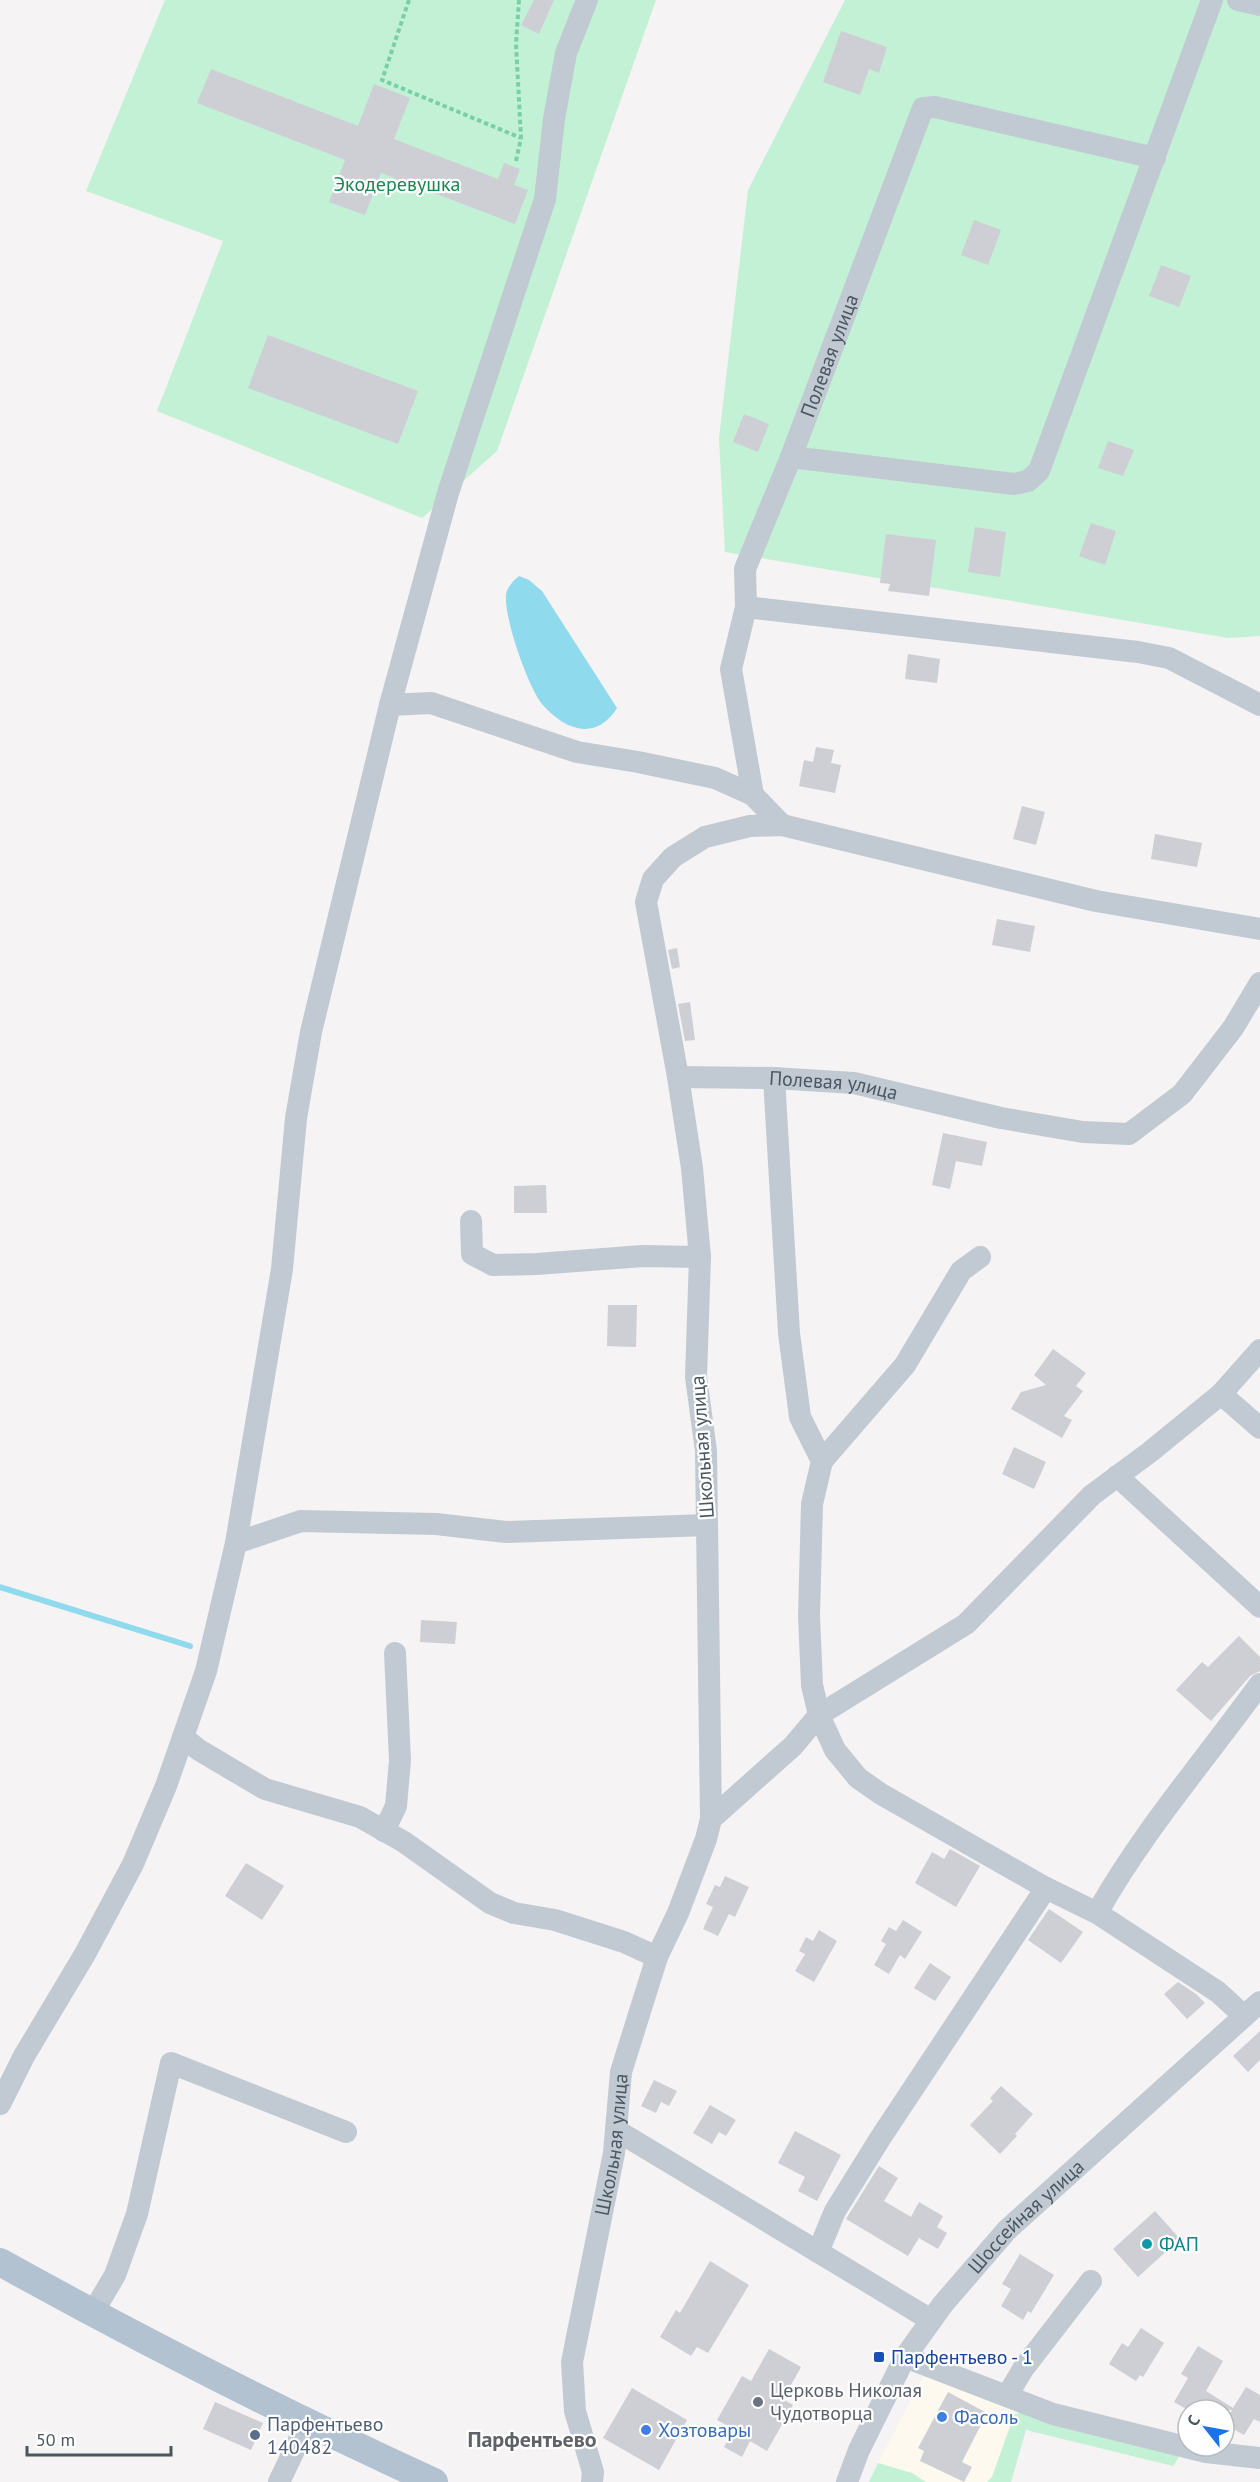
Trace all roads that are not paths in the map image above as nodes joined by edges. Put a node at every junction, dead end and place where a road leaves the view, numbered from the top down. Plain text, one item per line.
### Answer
1 (587, 0) edge
2 (1212, 0) edge
3 (1238, 0) edge
4 (1260, 5) edge
5 (1155, 158) junction
6 (791, 458) junction
7 (746, 608) junction
8 (390, 705) junction
9 (1260, 705) edge
10 (753, 795) junction
11 (782, 825) junction
12 (1260, 929) edge
13 (1260, 983) edge
14 (678, 1077) junction
15 (774, 1078) junction
16 (471, 1221) dead end
17 (700, 1257) junction
18 (981, 1257) dead end
19 (1260, 1350) edge
20 (1221, 1394) junction
21 (1260, 1428) edge
22 (822, 1461) junction
23 (1117, 1476) junction
24 (708, 1525) junction
25 (236, 1543) junction
26 (1260, 1607) edge
27 (395, 1653) dead end
28 (1260, 1684) edge
29 (819, 1715) junction
30 (184, 1738) junction
31 (711, 1819) junction
32 (384, 1831) junction
33 (1046, 1888) junction
34 (1096, 1913) junction
35 (657, 1957) junction
36 (1252, 2009) edge
37 (0, 2104) edge
38 (616, 2130) junction
39 (346, 2132) dead end
40 (818, 2252) junction
41 (0, 2262) edge
42 (1091, 2281) dead end
43 (92, 2314) junction
44 (931, 2320) junction
45 (905, 2357) junction
46 (1007, 2396) junction
47 (307, 2423) junction
48 (1260, 2458) edge
49 (846, 2480) edge
50 (279, 2482) edge
51 (434, 2482) edge
52 (592, 2482) edge

1 - 8 street
2 - 5 street
3 - 4 street
5 - 6 street
5 - 6 street, Полевая улица
6 - 7 street, Полевая улица
7 - 9 street
7 - 10 street, Полевая улица
8 - 10 street
8 - 25 street
10 - 11 street
11 - 12 street
11 - 14 street
13 - 15 street, Полевая улица
14 - 15 street, Полевая улица
14 - 17 street, Школьная улица
15 - 22 street
16 - 17 street
17 - 24 street, Школьная улица
18 - 22 street
19 - 20 street
20 - 21 street
20 - 23 street
22 - 29 street
23 - 26 street
23 - 29 street
24 - 25 street
24 - 31 street, Школьная улица
25 - 30 street
27 - 32 street
28 - 34 street
29 - 31 street
29 - 33 street
30 - 32 street
30 - 37 street
31 - 35 street, Школьная улица
32 - 35 street
33 - 34 street
33 - 40 street
34 - 36 street
35 - 38 street, Школьная улица
36 - 44 street, Шоссейная улица
38 - 40 street
38 - 52 street, Школьная улица
39 - 43 street
40 - 44 street
41 - 43 main road
42 - 46 street
43 - 47 main road
44 - 45 street, Шоссейная улица
45 - 46 street
45 - 49 street, Шоссейная улица
46 - 48 street
47 - 50 street
47 - 51 main road

